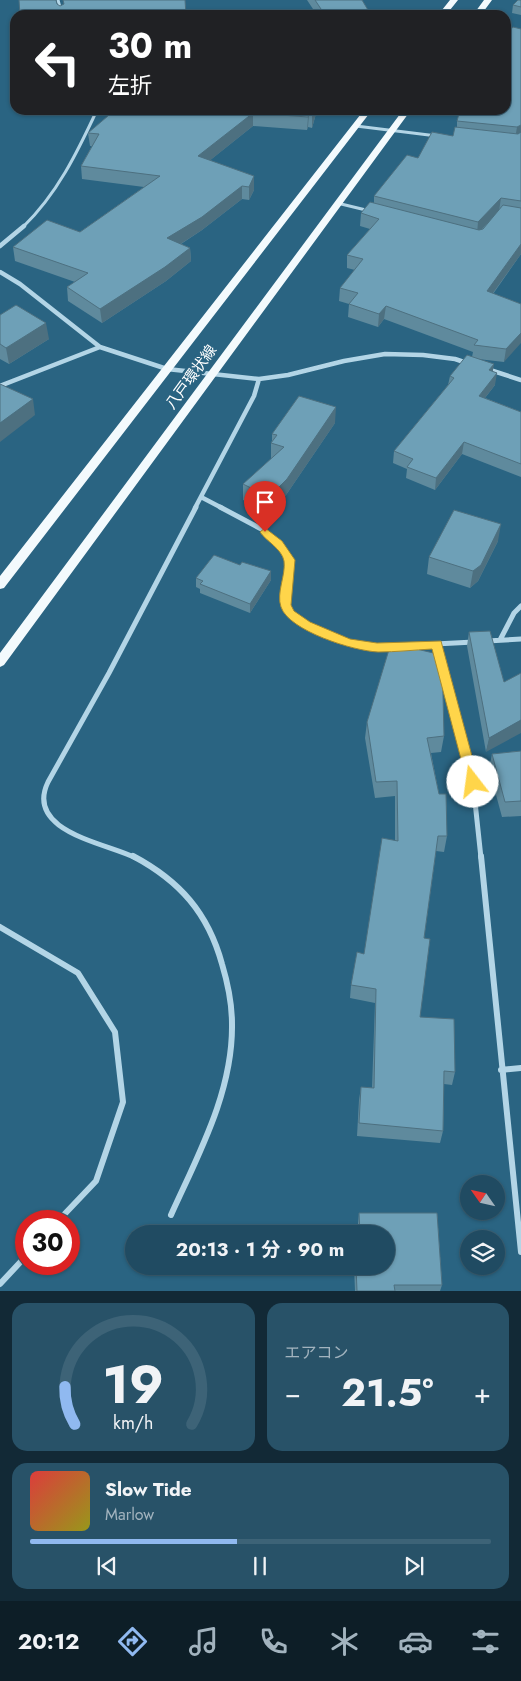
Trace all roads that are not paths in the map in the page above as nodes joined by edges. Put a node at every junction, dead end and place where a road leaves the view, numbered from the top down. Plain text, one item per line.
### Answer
1 (454, 0) edge
2 (446, 10) edge
3 (94, 115) edge
4 (364, 115) edge
5 (404, 115) edge
6 (356, 126) junction
7 (392, 131) junction
8 (447, 136) edge
9 (337, 203) junction
10 (376, 213) edge
11 (0, 246) edge
12 (0, 272) edge
13 (100, 347) junction
14 (474, 365) edge
15 (484, 368) edge
16 (167, 369) junction
17 (211, 375) junction
18 (259, 379) junction
19 (521, 380) edge
20 (0, 386) edge
21 (201, 497) junction
22 (0, 585) edge
23 (521, 606) edge
24 (521, 639) edge
25 (500, 640) junction
26 (437, 644) junction
27 (0, 662) edge
28 (2, 928) edge
29 (521, 1068) edge
30 (502, 1070) junction
31 (68, 1210) edge
32 (171, 1215) dead end
33 (521, 1252) edge
34 (15, 1268) edge
35 (0, 1284) edge

1 - 2 main road
3 - 11 street
4 - 6 main road, 八戸環状線
5 - 7 main road, 八戸環状線
6 - 7 street
6 - 16 main road, 八戸環状線
7 - 8 street
7 - 9 main road, 八戸環状線
9 - 10 street
9 - 17 main road, 八戸環状線
12 - 13 street
13 - 16 street
13 - 20 street
14 - 18 street
15 - 19 street
16 - 17 street
16 - 22 main road, 八戸環状線
17 - 18 street
17 - 27 main road, 八戸環状線
18 - 21 street
21 - 26 street
21 - 32 street
23 - 25 street
24 - 25 street
25 - 26 street
26 - 30 street
28 - 31 street
29 - 30 street
30 - 33 street
34 - 35 street

